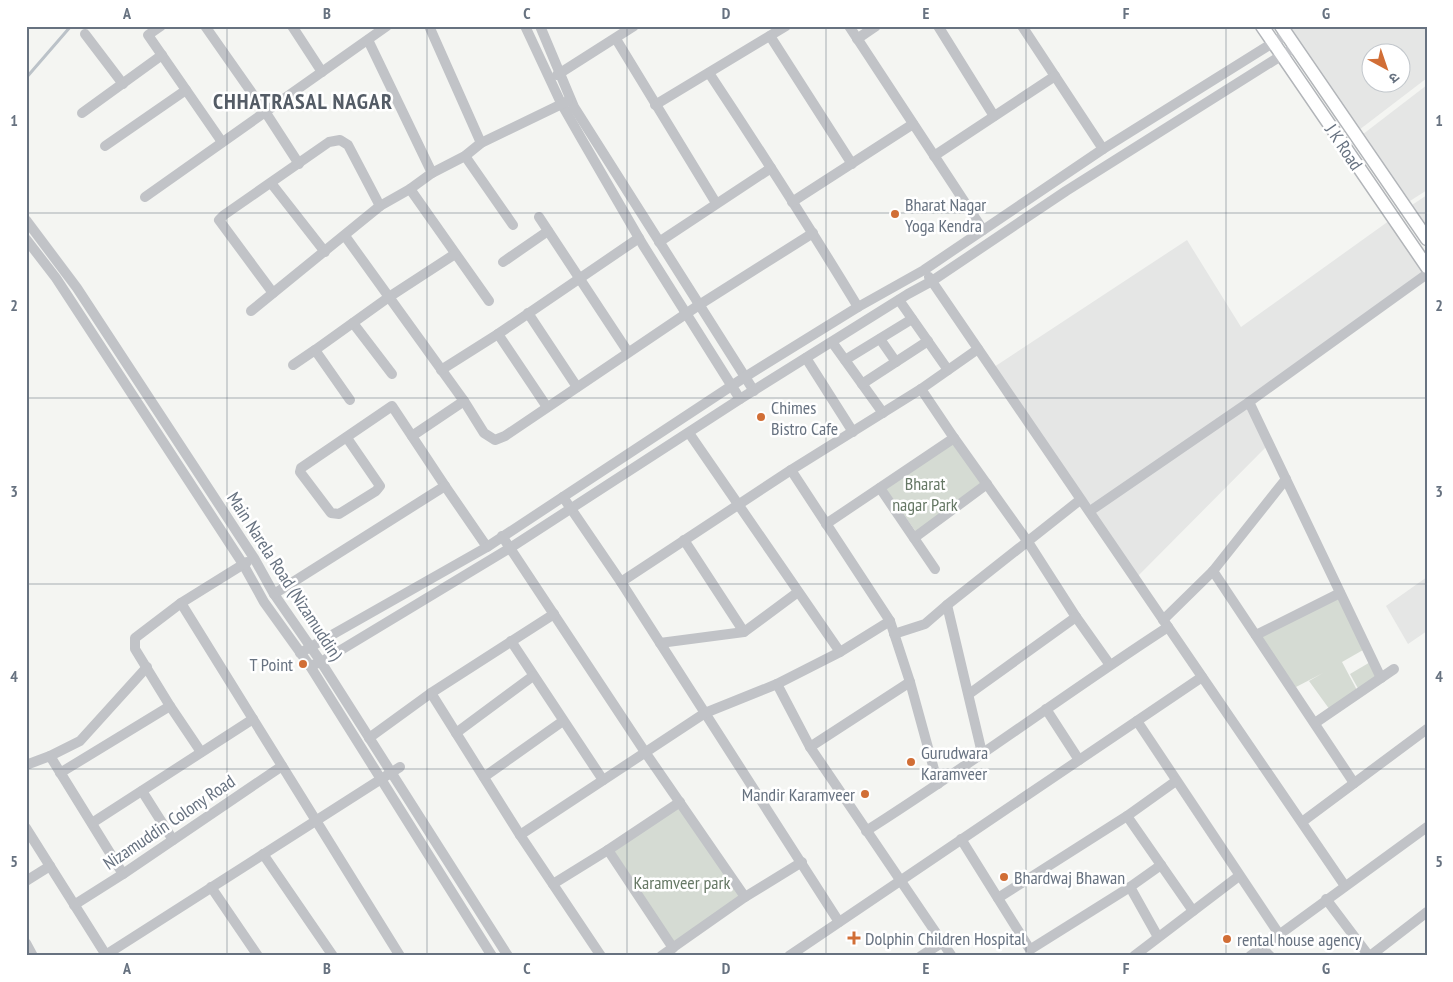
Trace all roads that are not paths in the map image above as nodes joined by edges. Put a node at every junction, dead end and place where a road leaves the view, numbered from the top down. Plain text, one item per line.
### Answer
1 (161, 26) edge
2 (205, 26) edge
3 (292, 26) edge
4 (387, 26) edge
5 (429, 26) edge
6 (525, 26) edge
7 (540, 26) edge
8 (634, 26) edge
9 (786, 26) edge
10 (849, 26) edge
11 (876, 26) edge
12 (938, 26) edge
13 (1022, 26) edge
14 (1262, 26) edge
15 (1284, 30) edge
16 (85, 34) dead end
17 (770, 36) junction
18 (616, 39) junction
19 (857, 39) junction
20 (368, 40) junction
21 (1274, 43) junction
22 (1296, 47) junction
23 (162, 55) junction
24 (1282, 56) junction
25 (322, 72) junction
26 (710, 72) junction
27 (561, 73) junction
28 (1055, 76) junction
29 (549, 79) junction
30 (122, 84) junction
31 (186, 90) junction
32 (566, 101) junction
33 (655, 106) junction
34 (82, 113) dead end
35 (266, 113) junction
36 (994, 116) junction
37 (914, 124) junction
38 (222, 142) junction
39 (480, 143) junction
40 (105, 146) dead end
41 (1102, 150) junction
42 (465, 156) junction
43 (934, 156) junction
44 (299, 164) junction
45 (852, 164) junction
46 (771, 168) junction
47 (432, 173) junction
48 (271, 183) junction
49 (410, 189) junction
50 (145, 197) dead end
51 (716, 202) junction
52 (792, 202) junction
53 (380, 206) junction
54 (539, 217) dead end
55 (26, 220) edge
56 (513, 225) dead end
57 (983, 230) junction
58 (548, 232) junction
59 (813, 233) junction
60 (345, 236) junction
61 (639, 238) junction
62 (26, 239) edge
63 (1427, 239) edge
64 (659, 242) junction
65 (325, 252) junction
66 (455, 254) junction
67 (503, 262) dead end
68 (1426, 265) edge
69 (924, 270) junction
70 (579, 278) junction
71 (932, 281) junction
72 (272, 293) junction
73 (389, 298) junction
74 (899, 300) junction
75 (488, 301) dead end
76 (699, 305) junction
77 (858, 307) junction
78 (251, 311) dead end
79 (528, 313) junction
80 (686, 314) junction
81 (912, 318) junction
82 (353, 323) junction
83 (498, 334) junction
84 (880, 339) junction
85 (928, 341) junction
86 (832, 342) junction
87 (978, 349) junction
88 (315, 350) junction
89 (628, 352) junction
90 (806, 358) junction
91 (845, 360) junction
92 (896, 362) junction
93 (293, 365) dead end
94 (442, 370) junction
95 (948, 370) junction
96 (392, 374) dead end
97 (745, 377) junction
98 (862, 384) junction
99 (577, 387) junction
100 (732, 387) junction
101 (921, 389) junction
102 (754, 391) junction
103 (740, 399) junction
104 (350, 400) dead end
105 (464, 401) junction
106 (1249, 402) junction
107 (547, 407) junction
108 (883, 413) junction
109 (853, 432) junction
110 (689, 433) junction
111 (412, 436) junction
112 (347, 438) junction
113 (954, 438) junction
114 (792, 470) junction
115 (1286, 479) junction
116 (987, 484) junction
117 (444, 486) junction
118 (880, 488) junction
119 (562, 497) junction
120 (1080, 500) junction
121 (738, 504) junction
122 (572, 510) junction
123 (1090, 511) junction
124 (826, 524) junction
125 (502, 536) junction
126 (914, 538) junction
127 (684, 540) junction
128 (1028, 542) junction
129 (487, 546) junction
130 (510, 548) junction
131 (254, 558) junction
132 (243, 564) junction
133 (935, 568) dead end
134 (1213, 571) junction
135 (621, 582) junction
136 (798, 592) junction
137 (1340, 593) junction
138 (274, 594) junction
139 (181, 603) junction
140 (947, 605) junction
141 (554, 614) junction
142 (1076, 617) junction
143 (890, 621) junction
144 (1166, 624) junction
145 (744, 632) junction
146 (894, 634) junction
147 (1256, 635) junction
148 (511, 641) junction
149 (660, 643) junction
150 (312, 648) junction
151 (840, 652) junction
152 (300, 653) junction
153 (321, 662) junction
154 (1110, 664) junction
155 (310, 666) junction
156 (147, 667) junction
157 (1394, 669) dead end
158 (533, 676) junction
159 (1202, 677) junction
160 (1381, 678) junction
161 (910, 682) junction
162 (777, 684) junction
163 (431, 693) junction
164 (969, 694) junction
165 (170, 706) junction
166 (1046, 709) junction
167 (705, 713) junction
168 (254, 720) junction
169 (563, 721) junction
170 (1137, 721) junction
171 (1315, 724) junction
172 (1427, 729) edge
173 (456, 732) junction
174 (369, 738) junction
175 (810, 747) junction
176 (202, 752) junction
177 (645, 752) junction
178 (982, 753) junction
179 (50, 756) junction
180 (1079, 760) junction
181 (26, 765) edge
182 (282, 766) junction
183 (396, 770) junction
184 (60, 773) junction
185 (484, 777) junction
186 (381, 780) junction
187 (603, 780) junction
188 (1176, 781) junction
189 (1354, 783) junction
190 (938, 784) junction
191 (142, 791) junction
192 (680, 802) junction
193 (1127, 816) junction
194 (317, 820) junction
195 (1302, 822) junction
196 (92, 824) junction
197 (1427, 827) edge
198 (26, 828) edge
199 (866, 831) junction
200 (520, 835) junction
201 (961, 839) junction
202 (173, 840) junction
203 (608, 850) junction
204 (263, 854) junction
205 (802, 862) junction
206 (1161, 865) junction
207 (50, 866) junction
208 (123, 874) junction
209 (1239, 876) junction
210 (900, 880) junction
211 (26, 881) edge
212 (553, 884) junction
213 (1345, 886) junction
214 (211, 887) junction
215 (1130, 887) junction
216 (745, 897) junction
217 (998, 898) junction
218 (1326, 899) junction
219 (74, 904) junction
220 (1193, 911) junction
221 (1427, 912) edge
222 (839, 922) junction
223 (1279, 934) junction
224 (1158, 937) junction
225 (943, 942) junction
226 (26, 944) edge
227 (1262, 947) junction
228 (673, 948) junction
229 (105, 955) edge
230 (951, 955) edge
231 (33, 956) edge
232 (258, 956) edge
233 (333, 956) edge
234 (400, 956) edge
235 (492, 956) edge
236 (508, 956) edge
237 (601, 956) edge
238 (661, 956) edge
239 (789, 956) edge
240 (922, 956) edge
241 (1134, 956) edge
242 (1250, 956) edge
243 (1270, 956) edge
244 (1369, 956) edge

1 - 23 street
2 - 35 street
3 - 25 street
4 - 20 street
5 - 39 street
6 - 29 street
7 - 27 street
8 - 18 street
9 - 17 street
10 - 19 street
11 - 19 street
12 - 36 street
13 - 28 street
14 - 21 main road, J K Road
15 - 21 street
15 - 22 main road, J K Road
16 - 30 street
17 - 26 street
17 - 45 street
18 - 27 street
18 - 33 street
19 - 37 street
20 - 25 street
20 - 47 street
21 - 24 main road, J K Road
21 - 41 street
22 - 24 street
22 - 63 main road, J K Road
23 - 30 street
23 - 31 street
24 - 68 main road, J K Road
24 - 71 street
25 - 35 street
26 - 33 street
26 - 46 street
27 - 29 street
27 - 32 street
28 - 36 street
28 - 41 street
29 - 32 street
30 - 34 street
31 - 38 street
31 - 40 street
32 - 39 street
32 - 61 street
32 - 64 street
33 - 51 street
35 - 38 street
35 - 44 street
36 - 43 street
37 - 43 street
37 - 45 street
38 - 50 street
39 - 42 street
41 - 57 street
42 - 47 street
42 - 56 street
43 - 57 street
44 - 48 street
44 - 53 street
45 - 52 street
46 - 51 street
46 - 52 street
47 - 49 street
48 - 65 street
48 - 72 street
49 - 53 street
49 - 66 street
51 - 64 street
52 - 59 street
53 - 60 street
54 - 58 street
55 - 131 street, Main Narela Road (Nizamuddin)
57 - 69 street
58 - 67 street
58 - 70 street
59 - 76 street
59 - 77 street
60 - 65 street
60 - 73 street
61 - 70 street
61 - 80 street
62 - 132 street, Main Narela Road (Nizamuddin)
64 - 76 street
65 - 72 street
66 - 73 street
66 - 75 street
68 - 106 street
69 - 71 street
69 - 77 street
70 - 79 street
70 - 89 street
71 - 74 street
71 - 87 street
72 - 78 street
73 - 82 street
73 - 94 street
74 - 81 street
74 - 86 street
76 - 80 street
76 - 97 street
77 - 97 street
79 - 83 street
79 - 99 street
80 - 89 street
80 - 100 street
81 - 84 street
81 - 85 street
82 - 88 street
82 - 96 street
83 - 94 street
83 - 107 street
84 - 91 street
84 - 92 street
85 - 92 street
85 - 95 street
86 - 90 street
86 - 91 street
87 - 95 street
87 - 120 street
88 - 93 street
88 - 104 street
89 - 99 street
90 - 102 street
90 - 109 street
91 - 98 street
92 - 98 street
94 - 105 street
95 - 101 street
97 - 100 street
97 - 102 street
98 - 108 street
99 - 107 street
100 - 103 street
100 - 119 street
101 - 108 street
101 - 113 street
102 - 103 street
103 - 110 street
105 - 107 street
105 - 111 street
106 - 115 street
106 - 123 street
108 - 109 street
109 - 114 street
110 - 121 street
110 - 122 street
111 - 112 street
111 - 117 street
112 - 112 street
113 - 116 street
113 - 118 street
114 - 121 street
114 - 124 street
115 - 134 street
115 - 137 street
116 - 126 street
116 - 128 street
117 - 129 street
117 - 138 street
118 - 124 street
118 - 126 street
119 - 122 street
119 - 125 street
120 - 123 street
120 - 128 street
121 - 127 street
121 - 136 street
122 - 130 street
122 - 135 street
123 - 144 street
124 - 143 street
125 - 129 street
125 - 130 street
126 - 133 street
127 - 135 street
127 - 145 street
128 - 140 street
128 - 142 street
129 - 150 street
130 - 141 street
130 - 153 street
131 - 132 street
131 - 138 street, Main Narela Road (Nizamuddin)
132 - 139 street
132 - 152 street, Main Narela Road (Nizamuddin)
134 - 144 street
134 - 147 street
135 - 149 street
136 - 145 street
136 - 151 street
137 - 147 street
137 - 160 street
138 - 150 street, Main Narela Road (Nizamuddin)
139 - 156 street
139 - 168 street
140 - 146 street
140 - 164 street
141 - 148 street
141 - 177 street
142 - 154 street
142 - 164 street
143 - 146 street
143 - 151 street
144 - 154 street
144 - 159 street
145 - 149 street
146 - 161 street
147 - 171 street
148 - 158 street
148 - 163 street
149 - 167 street
150 - 152 street
150 - 153 street, Main Narela Road (Nizamuddin)
151 - 162 street
152 - 155 street, Main Narela Road (Nizamuddin)
153 - 155 street
153 - 174 street, Main Narela Road (Nizamuddin)
154 - 166 street
155 - 186 street, Main Narela Road (Nizamuddin)
156 - 165 street
156 - 179 street
157 - 160 street
158 - 169 street
158 - 173 street
159 - 170 street
159 - 195 street
160 - 171 street
161 - 175 street
161 - 190 street
162 - 167 street
162 - 175 street
163 - 173 street
163 - 174 street
164 - 178 street
165 - 176 street
165 - 184 street
166 - 178 street
166 - 180 street
167 - 177 street
167 - 205 street
168 - 176 street
168 - 182 street
169 - 185 street
169 - 187 street
170 - 180 street
170 - 188 street
171 - 189 street
172 - 189 street
173 - 185 street
174 - 183 street, Main Narela Road (Nizamuddin)
175 - 199 street
176 - 191 street
177 - 187 street
177 - 192 street
178 - 190 street
179 - 181 street
179 - 184 street
180 - 201 street
182 - 194 street
182 - 202 street, Nizamuddin Colony Road
183 - 186 street
183 - 236 street, Main Narela Road (Nizamuddin)
184 - 196 street
185 - 200 street
186 - 194 street
186 - 235 street, Main Narela Road (Nizamuddin)
187 - 200 street
188 - 193 street
188 - 209 street
189 - 195 street
190 - 199 street
191 - 196 street
191 - 202 street
192 - 203 street
192 - 216 street
193 - 206 street
193 - 217 street
194 - 204 street
194 - 234 street
195 - 213 street
196 - 208 street
197 - 213 street
198 - 207 street
199 - 210 street
200 - 212 street
201 - 210 street
201 - 217 street
202 - 208 street, Nizamuddin Colony Road
203 - 212 street
203 - 228 street
204 - 214 street
204 - 233 street
205 - 216 street
205 - 222 street
206 - 215 street
206 - 220 street
207 - 211 street
207 - 219 street
208 - 219 street, Nizamuddin Colony Road
209 - 220 street
209 - 223 street
210 - 222 street
210 - 225 street
212 - 237 street
213 - 218 street
214 - 229 street
214 - 232 street
215 - 217 street
215 - 224 street
216 - 228 street
218 - 223 street
218 - 244 street
219 - 229 street
220 - 224 street
221 - 244 street
222 - 239 street
223 - 227 street
224 - 241 street
225 - 230 street
225 - 240 street
226 - 231 street
227 - 242 street
227 - 243 street
228 - 238 street

